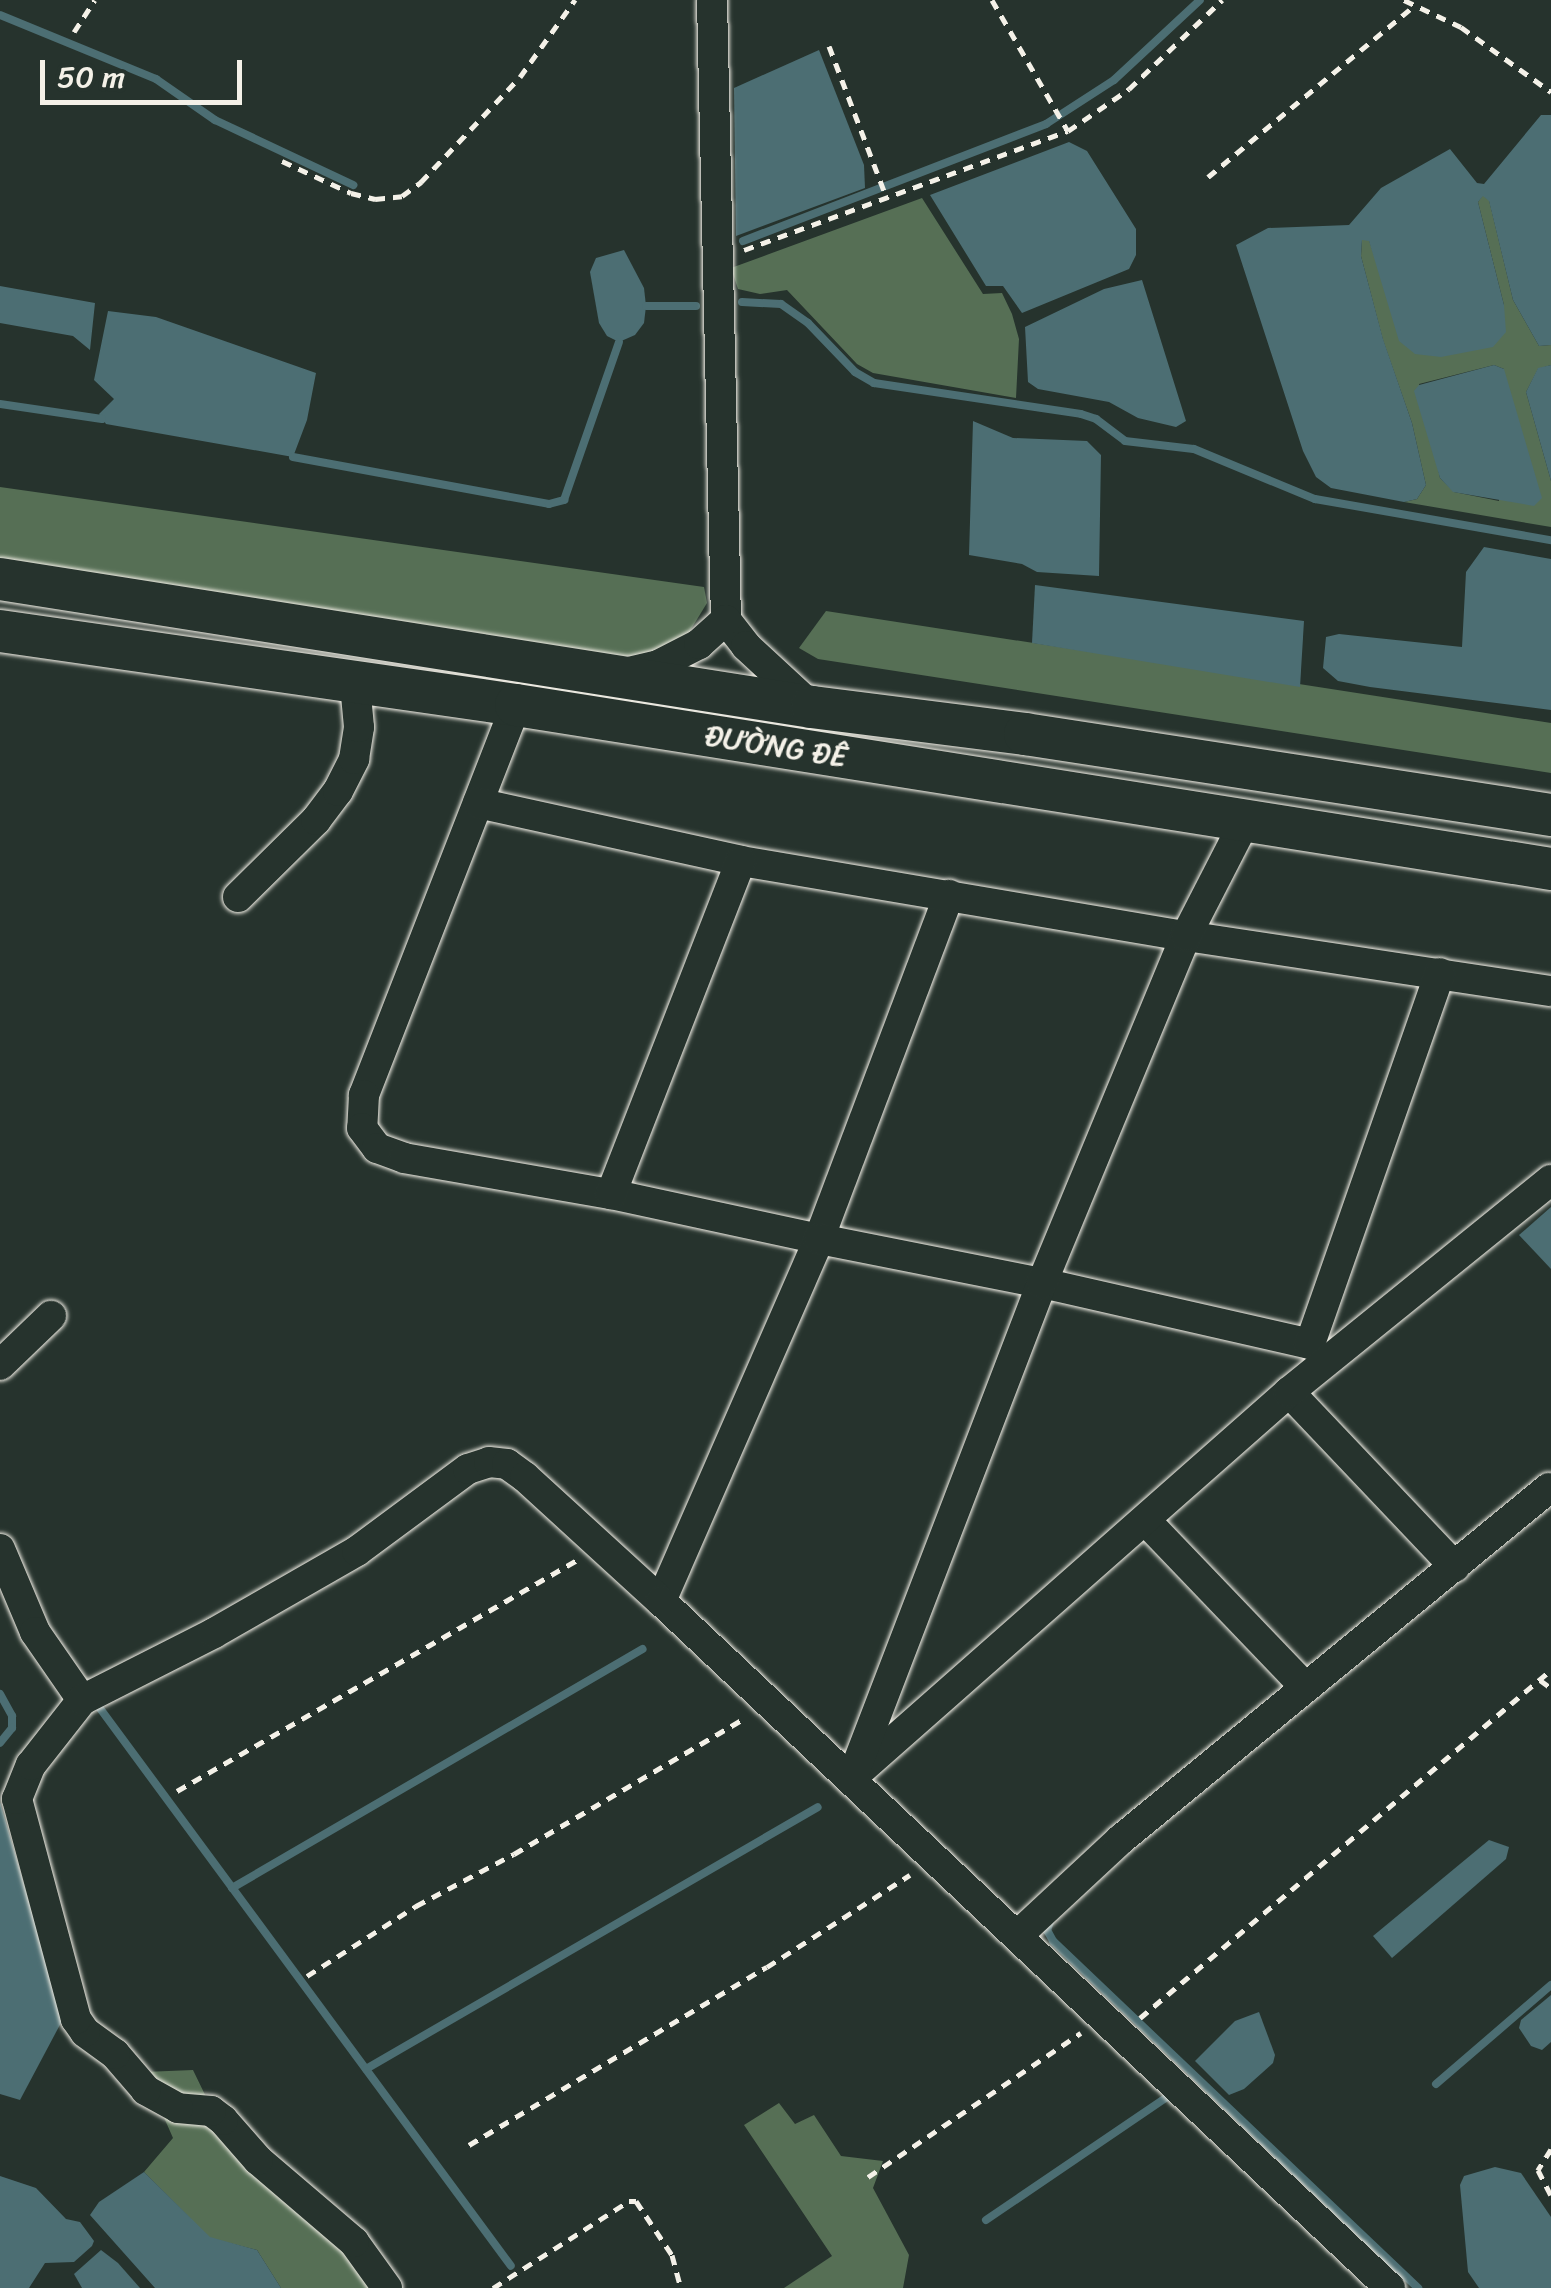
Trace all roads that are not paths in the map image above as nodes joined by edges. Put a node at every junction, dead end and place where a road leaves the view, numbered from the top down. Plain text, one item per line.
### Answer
1 (712, 0) edge
2 (0, 579) edge
3 (726, 620) junction
4 (0, 631) edge
5 (619, 674) junction
6 (355, 685) junction
7 (516, 706) junction
8 (812, 707) junction
9 (1024, 734) junction
10 (478, 803) junction
11 (1551, 814) edge
12 (1244, 822) junction
13 (741, 861) junction
14 (1551, 868) edge
15 (949, 895) junction
16 (238, 896) dead end
17 (1186, 936) junction
18 (1440, 973) junction
19 (1551, 990) edge
20 (1551, 1180) edge
21 (611, 1194) junction
22 (819, 1239) junction
23 (1042, 1283) junction
24 (51, 1316) dead end
25 (1317, 1356) junction
26 (0, 1365) edge
27 (1289, 1392) junction
28 (1550, 1488) edge
29 (1145, 1520) junction
30 (0, 1549) edge
31 (1455, 1566) junction
32 (661, 1601) junction
33 (1304, 1686) junction
34 (82, 1700) junction
35 (852, 1778) junction
36 (1019, 1934) junction
37 (387, 2288) edge
38 (1390, 2288) edge

1 - 3 street
2 - 5 street, ĐƯỜNG ĐÊ
3 - 5 street
3 - 8 street
4 - 6 street, ĐƯỜNG ĐÊ
5 - 8 street, ĐƯỜNG ĐÊ
6 - 7 street, ĐƯỜNG ĐÊ
6 - 16 street
7 - 10 street
7 - 12 street, ĐƯỜNG ĐÊ
8 - 9 street, ĐƯỜNG ĐÊ
9 - 11 street, ĐƯỜNG ĐÊ
9 - 12 street
10 - 13 street
10 - 21 street
12 - 14 street, ĐƯỜNG ĐÊ
12 - 17 street
13 - 15 street
13 - 21 street
15 - 17 street
15 - 22 street
17 - 18 street
17 - 23 street
18 - 19 street
18 - 25 street
20 - 25 street
21 - 22 street
22 - 23 street
22 - 32 street
23 - 25 street
23 - 35 street
24 - 26 street
25 - 27 street
27 - 29 street
27 - 31 street
28 - 31 street
29 - 33 street
29 - 35 street
30 - 34 street
31 - 33 street
32 - 34 street
32 - 35 street
33 - 36 street
34 - 37 street
35 - 36 street
36 - 38 street

